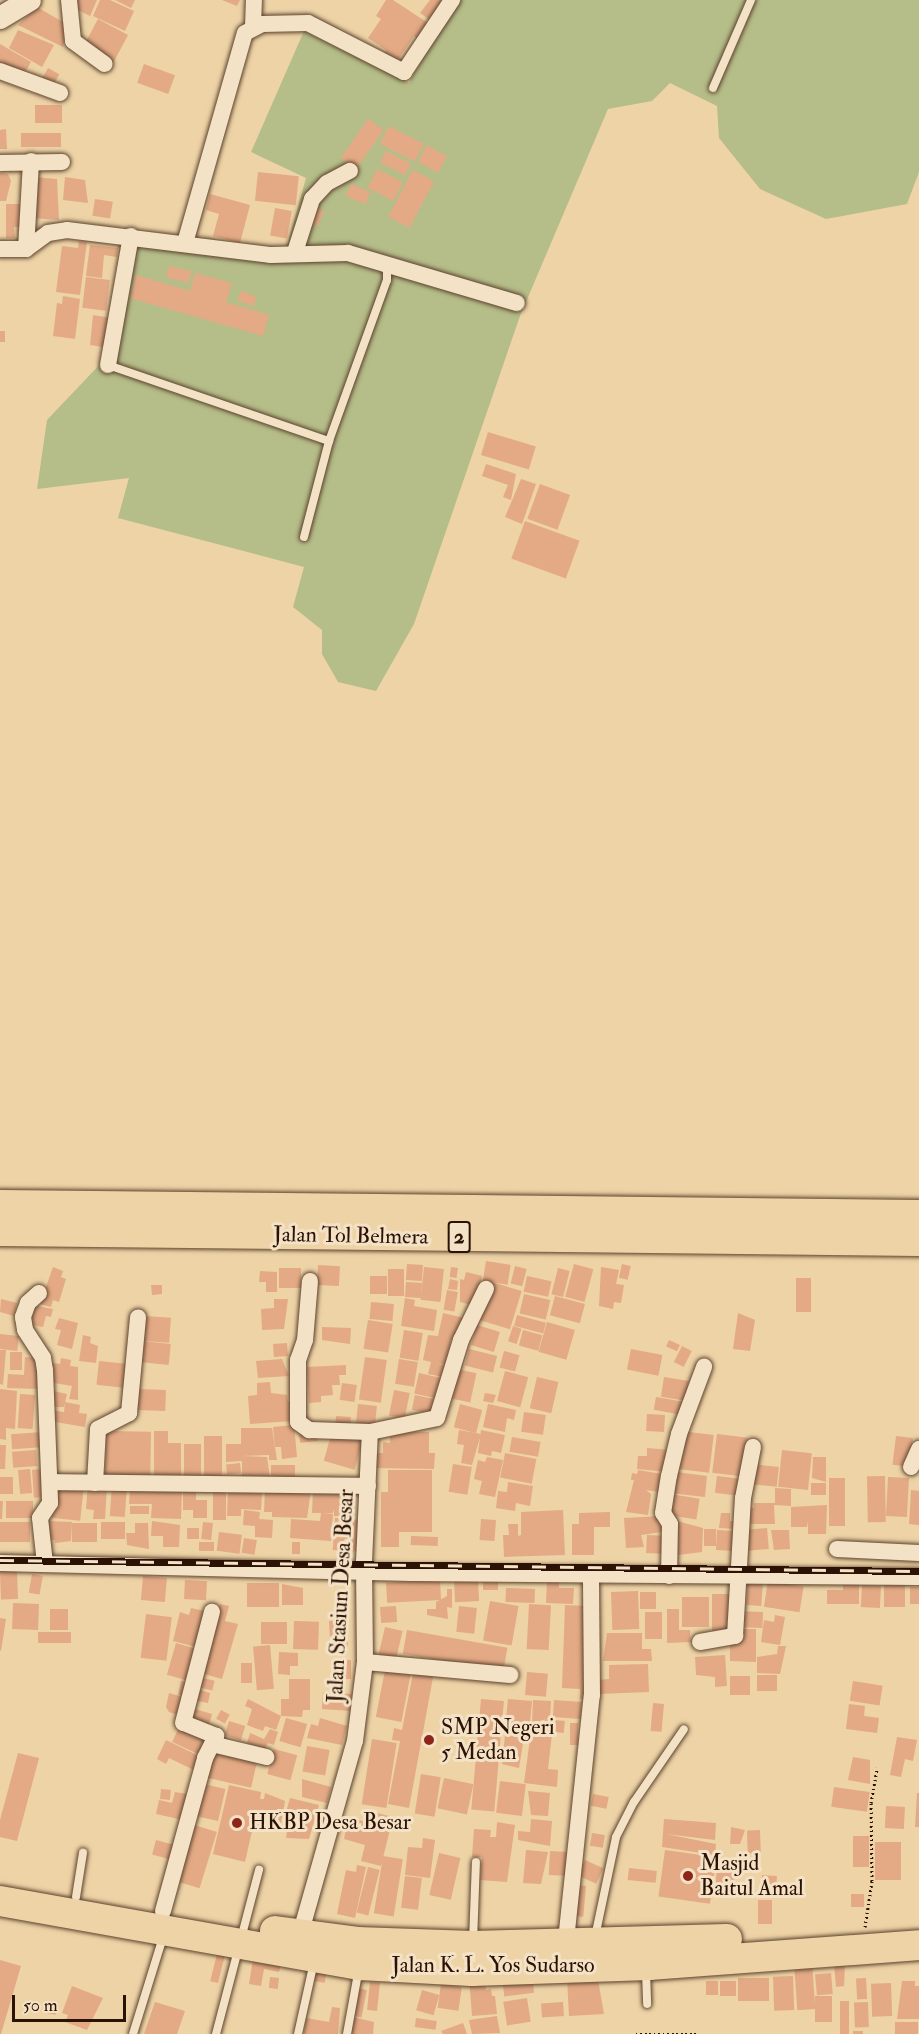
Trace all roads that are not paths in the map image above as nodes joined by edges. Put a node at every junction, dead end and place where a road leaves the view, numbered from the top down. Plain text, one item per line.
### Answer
1 (30, 0) edge
2 (69, 0) edge
3 (254, 0) edge
4 (452, 0) edge
5 (750, 0) edge
6 (0, 18) edge
7 (253, 27) junction
8 (105, 64) dead end
9 (0, 71) edge
10 (713, 88) dead end
11 (60, 93) dead end
12 (31, 161) junction
13 (62, 162) dead end
14 (0, 163) edge
15 (350, 171) dead end
16 (131, 236) junction
17 (185, 243) junction
18 (0, 249) edge
19 (26, 249) junction
20 (295, 252) junction
21 (378, 262) junction
22 (517, 303) dead end
23 (108, 365) joint
24 (329, 441) junction
25 (304, 537) dead end
26 (0, 1205) edge
27 (919, 1215) edge
28 (0, 1230) edge
29 (919, 1241) edge
30 (310, 1281) dead end
31 (486, 1289) dead end
32 (39, 1293) dead end
33 (138, 1317) dead end
34 (704, 1367) dead end
35 (370, 1432) junction
36 (753, 1447) dead end
37 (919, 1449) edge
38 (911, 1467) dead end
39 (50, 1482) junction
40 (95, 1483) junction
41 (368, 1486) junction
42 (837, 1549) dead end
43 (919, 1553) edge
44 (0, 1563) edge
45 (45, 1564) junction
46 (364, 1571) junction
47 (736, 1574) junction
48 (591, 1575) junction
49 (669, 1576) junction
50 (919, 1576) edge
51 (212, 1612) dead end
52 (700, 1642) dead end
53 (365, 1662) junction
54 (510, 1675) dead end
55 (684, 1729) dead end
56 (212, 1744) junction
57 (266, 1757) dead end
58 (83, 1853) dead end
59 (476, 1862) dead end
60 (259, 1870) dead end
61 (76, 1897) junction
62 (1, 1898) edge
63 (165, 1920) junction
64 (919, 1926) edge
65 (242, 1935) junction
66 (919, 1945) edge
67 (473, 1946) junction
68 (307, 1947) junction
69 (579, 1956) junction
70 (360, 1965) junction
71 (649, 1965) junction
72 (647, 2004) dead end
73 (133, 2034) edge
74 (216, 2034) edge
75 (298, 2034) edge
76 (347, 2034) edge

1 - 6 street
2 - 8 street
3 - 7 street
4 - 7 street
5 - 10 lane
7 - 17 street
9 - 11 street
12 - 13 street
12 - 14 street
12 - 19 street
15 - 20 street
16 - 17 street
16 - 19 street
16 - 23 street
17 - 20 street
18 - 19 street
20 - 21 street
21 - 22 street
21 - 24 lane
23 - 24 lane
24 - 25 lane
26 - 27 highway, Jalan Tol Belmera / 2
28 - 29 highway, Jalan Tol Belmera / 2
30 - 35 street
31 - 35 street
32 - 39 street
33 - 40 street
34 - 49 street
35 - 41 street, Jalan Stasiun Desa Besar
36 - 47 street
37 - 38 street
39 - 40 street
39 - 45 street
40 - 41 street
41 - 46 street, Jalan Stasiun Desa Besar
42 - 43 street
44 - 45 street
45 - 46 street
46 - 48 street
46 - 53 street, Jalan Stasiun Desa Besar
47 - 49 street
47 - 50 street
47 - 52 street
48 - 49 street
48 - 69 street
51 - 56 street
53 - 54 street
53 - 68 street, Jalan Stasiun Desa Besar
55 - 69 lane
56 - 57 street
56 - 63 street
58 - 61 lane
59 - 67 lane
60 - 65 lane
61 - 62 highway, Jalan K. L. Yos Sudarso
61 - 63 highway, Jalan K. L. Yos Sudarso
62 - 63 highway, Jalan K. L. Yos Sudarso
63 - 65 highway, Jalan K. L. Yos Sudarso
63 - 73 lane
64 - 69 highway, Jalan K. L. Yos Sudarso
65 - 68 highway, Jalan K. L. Yos Sudarso
65 - 74 lane
66 - 71 highway, Jalan K. L. Yos Sudarso
67 - 68 highway, Jalan K. L. Yos Sudarso
67 - 69 highway, Jalan K. L. Yos Sudarso
68 - 70 highway, Jalan K. L. Yos Sudarso
68 - 75 lane
69 - 70 highway, Jalan K. L. Yos Sudarso
69 - 71 highway, Jalan K. L. Yos Sudarso
70 - 76 lane
71 - 72 lane

